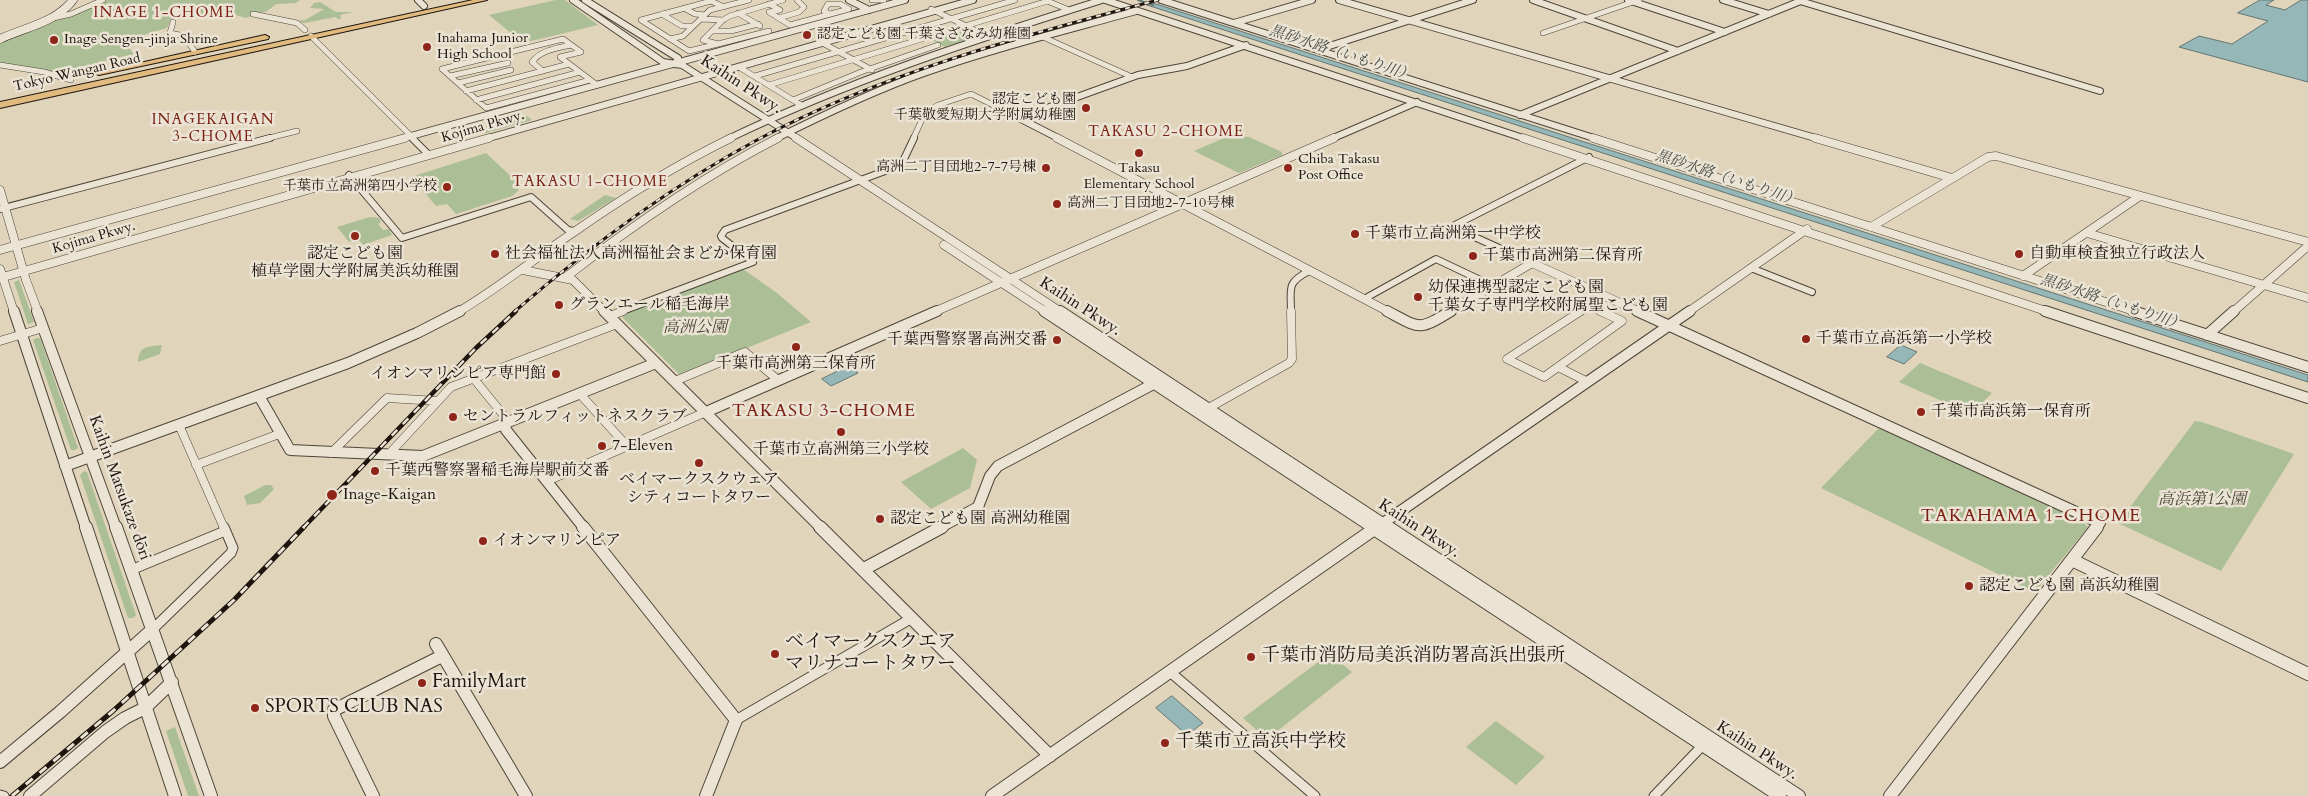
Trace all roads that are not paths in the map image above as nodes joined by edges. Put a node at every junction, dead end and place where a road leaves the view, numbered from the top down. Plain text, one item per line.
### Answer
1 (73, 0) edge
2 (103, 0) edge
3 (186, 0) edge
4 (453, 0) edge
5 (483, 0) edge
6 (573, 0) edge
7 (578, 0) edge
8 (585, 0) edge
9 (746, 0) edge
10 (781, 0) edge
11 (797, 0) edge
12 (849, 0) edge
13 (872, 0) edge
14 (884, 0) edge
15 (905, 0) edge
16 (964, 0) edge
17 (973, 0) edge
18 (1015, 0) edge
19 (1103, 0) edge
20 (1114, 0) edge
21 (1161, 0) edge
22 (1172, 0) edge
23 (1312, 0) edge
24 (1339, 0) edge
25 (1473, 0) edge
26 (1533, 0) edge
27 (1723, 0) edge
28 (1046, 1) edge
29 (1634, 1) edge
30 (1802, 1) edge
31 (827, 2) edge
32 (421, 3) edge
33 (769, 4) junction
34 (178, 7) junction
35 (724, 7) junction
36 (684, 8) junction
37 (187, 10) dead end
38 (869, 10) junction
39 (933, 10) junction
40 (1069, 10) junction
41 (1139, 10) junction
42 (738, 13) junction
43 (176, 14) dead end
44 (253, 14) dead end
45 (662, 14) junction
46 (705, 14) junction
47 (829, 14) junction
48 (1768, 14) junction
49 (51, 18) junction
50 (780, 18) junction
51 (816, 18) junction
52 (701, 19) junction
53 (951, 19) junction
54 (1587, 19) junction
55 (723, 20) junction
56 (1409, 20) junction
57 (173, 22) dead end
58 (825, 22) junction
59 (1236, 22) junction
60 (758, 24) junction
61 (693, 26) junction
62 (966, 26) junction
63 (712, 31) junction
64 (769, 31) junction
65 (1725, 32) junction
66 (289, 33) dead end
67 (308, 33) junction
68 (1543, 33) dead end
69 (777, 35) junction
70 (987, 36) junction
71 (1043, 37) junction
72 (925, 38) junction
73 (0, 39) edge
74 (670, 39) junction
75 (274, 40) junction
76 (821, 42) junction
77 (718, 44) junction
78 (571, 45) junction
79 (938, 45) junction
80 (1246, 45) junction
81 (947, 49) junction
82 (1320, 49) junction
83 (1678, 51) junction
84 (195, 52) junction
85 (838, 52) junction
86 (503, 54) junction
87 (852, 59) junction
88 (672, 62) junction
89 (508, 63) junction
90 (569, 64) junction
91 (0, 65) edge
92 (739, 67) junction
93 (870, 69) junction
94 (511, 70) junction
95 (542, 71) junction
96 (580, 72) junction
97 (878, 74) junction
98 (90, 76) dead end
99 (450, 76) junction
100 (755, 76) junction
101 (520, 77) junction
102 (1132, 77) junction
103 (81, 78) dead end
104 (696, 78) junction
105 (1609, 78) junction
106 (71, 80) junction
107 (590, 80) junction
108 (458, 83) junction
109 (597, 85) junction
110 (769, 85) junction
111 (466, 91) junction
112 (2100, 91) dead end
113 (0, 98) edge
114 (476, 100) junction
115 (793, 100) junction
116 (1418, 102) junction
117 (0, 104) edge
118 (801, 105) junction
119 (1522, 114) junction
120 (1018, 118) junction
121 (764, 121) junction
122 (297, 131) dead end
123 (784, 135) junction
124 (411, 137) junction
125 (427, 153) junction
126 (1588, 158) junction
127 (350, 177) junction
128 (1952, 178) junction
129 (856, 182) junction
130 (0, 190) edge
131 (2140, 196) junction
132 (1182, 204) junction
133 (3, 209) edge
134 (1873, 225) junction
135 (1806, 230) junction
136 (574, 232) junction
137 (2087, 233) junction
138 (2308, 242) edge
139 (16, 246) junction
140 (2308, 246) edge
141 (0, 250) edge
142 (1532, 263) junction
143 (1751, 268) junction
144 (23, 270) junction
145 (523, 270) junction
146 (1309, 270) junction
147 (2026, 274) junction
148 (1, 275) edge
149 (566, 277) junction
150 (1006, 281) junction
151 (2263, 285) junction
152 (1493, 286) junction
153 (1812, 292) dead end
154 (1604, 296) junction
155 (2308, 298) edge
156 (1364, 299) junction
157 (1588, 306) junction
158 (613, 320) junction
159 (1668, 326) junction
160 (43, 328) junction
161 (2209, 333) junction
162 (21, 334) junction
163 (0, 341) edge
164 (2308, 362) edge
165 (656, 363) junction
166 (1558, 367) junction
167 (2308, 367) edge
168 (474, 379) junction
169 (778, 380) junction
170 (675, 381) junction
171 (1160, 381) junction
172 (1588, 382) junction
173 (2308, 392) edge
174 (580, 394) junction
175 (258, 396) junction
176 (2308, 398) edge
177 (438, 401) junction
178 (1204, 411) junction
179 (706, 412) junction
180 (505, 424) junction
181 (179, 425) junction
182 (279, 434) junction
183 (627, 446) junction
184 (331, 453) junction
185 (389, 454) junction
186 (90, 457) junction
187 (196, 465) junction
188 (65, 466) junction
189 (546, 481) junction
190 (1380, 526) junction
191 (225, 531) junction
192 (2072, 560) junction
193 (864, 569) junction
194 (131, 570) junction
195 (912, 618) junction
196 (154, 629) junction
197 (127, 652) junction
198 (1169, 671) junction
199 (2308, 674) edge
200 (172, 682) junction
201 (145, 708) junction
202 (736, 720) junction
203 (1703, 745) junction
204 (1050, 756) junction
205 (0, 762) edge
206 (0, 795) edge
207 (4, 796) edge
208 (30, 796) edge
209 (175, 796) edge
210 (211, 796) edge
211 (373, 796) edge
212 (526, 796) edge
213 (706, 796) edge
214 (992, 796) edge
215 (1315, 796) edge
216 (1654, 796) edge
217 (1780, 796) edge
218 (1799, 796) edge
219 (1890, 796) edge

1 - 49 main road
2 - 49 street
3 - 34 street
4 - 32 highway, Tokyo Wangan Road
5 - 67 highway, Tokyo Wangan Road
6 - 88 street
7 - 88 street
8 - 88 street
9 - 35 street
10 - 33 street
11 - 50 street
12 - 38 street
13 - 14 street
15 - 38 street
16 - 39 street, Kojima Pkwy.
17 - 39 street, Kojima Pkwy.
18 - 53 street
19 - 40 street
19 - 41 street
20 - 41 street
21 - 59 street
22 - 59 street
23 - 59 street
24 - 56 street
25 - 56 street
26 - 54 street
27 - 48 street
28 - 40 street
28 - 62 street
29 - 54 street
29 - 65 street
30 - 48 street
30 - 112 street
31 - 47 street
31 - 47 street
32 - 67 highway, Tokyo Wangan Road
33 - 42 street
33 - 50 street
34 - 37 street
34 - 43 street
35 - 36 street
35 - 46 street
36 - 45 street
36 - 46 street
38 - 58 street
39 - 53 street
39 - 76 street, Kojima Pkwy.
40 - 70 street
41 - 71 street
41 - 80 street
42 - 55 street
42 - 60 street
44 - 67 street
45 - 61 street
45 - 74 street
46 - 52 street
47 - 51 street
48 - 65 street
49 - 73 main road
50 - 51 street
51 - 58 street
52 - 55 street
52 - 61 street
53 - 62 street
53 - 85 street
54 - 68 street
54 - 83 street
55 - 63 street
56 - 82 street
56 - 105 street
57 - 84 street
58 - 69 street
59 - 82 street
60 - 63 street
60 - 64 street
61 - 74 street
62 - 70 street
62 - 72 street
63 - 77 street
64 - 69 street
64 - 77 street
65 - 83 street
66 - 67 highway, Tokyo Wangan Road
67 - 75 highway, Tokyo Wangan Road
67 - 124 street
69 - 88 street
70 - 81 street
71 - 102 street
71 - 123 street
72 - 79 street
72 - 87 street
74 - 77 street
75 - 84 highway, Tokyo Wangan Road
75 - 117 highway, Tokyo Wangan Road
76 - 85 street
76 - 92 street, Kojima Pkwy.
76 - 104 street, Kojima Pkwy.
78 - 86 street
78 - 90 street
78 - 95 street
79 - 81 street
79 - 93 street
80 - 102 street
80 - 116 street
81 - 97 street
82 - 119 street
83 - 105 street
84 - 98 highway, Tokyo Wangan Road
85 - 87 street
85 - 100 street
86 - 89 street
86 - 99 street
87 - 93 street
87 - 110 street
88 - 104 street, Kaihin Pkwy.
88 - 109 street
89 - 94 street
89 - 99 street
90 - 95 street
90 - 96 street
91 - 106 street
92 - 100 street
92 - 104 street, Kojima Pkwy.
93 - 97 street
93 - 115 street
94 - 101 street
94 - 108 street
95 - 101 street
96 - 107 street
96 - 114 street
97 - 118 street
99 - 108 street
100 - 110 street
101 - 111 street
102 - 120 street
103 - 106 highway, Tokyo Wangan Road
104 - 121 street, Kaihin Pkwy.
104 - 125 street, Kojima Pkwy.
104 - 127 street, Kojima Pkwy.
105 - 119 street
105 - 128 street
106 - 113 highway, Tokyo Wangan Road
107 - 109 street
107 - 114 street
108 - 111 street
109 - 124 street
110 - 115 street
111 - 114 street
115 - 118 street
116 - 126 street
116 - 132 street
118 - 121 street
119 - 134 street
120 - 129 street
120 - 132 street
121 - 123 street, Kaihin Pkwy.
121 - 136 street
122 - 133 street
123 - 129 street, Kaihin Pkwy.
123 - 149 street
124 - 125 street
124 - 139 street
125 - 127 street, Kojima Pkwy.
126 - 135 street
126 - 142 street
127 - 136 street
127 - 144 street, Kojima Pkwy.
128 - 131 street
128 - 134 street
129 - 150 street, Kaihin Pkwy.
129 - 158 street
130 - 133 street, Kaihin Matsukaze dōri
131 - 137 street
131 - 138 street
132 - 146 street
132 - 150 street
133 - 139 street, Kaihin Matsukaze dōri
134 - 147 street
135 - 143 street
135 - 173 street
135 - 176 street
136 - 145 street
137 - 147 street
137 - 151 street
139 - 141 street
139 - 144 street, Kaihin Matsukaze dōri
140 - 151 street
142 - 152 street
142 - 154 street
143 - 153 street
143 - 159 street
144 - 148 street, Kojima Pkwy.
144 - 160 street, Kaihin Matsukaze dōri
145 - 149 street
145 - 175 street
146 - 156 street
146 - 178 street
147 - 161 street
148 - 162 street
149 - 158 street
150 - 169 street
150 - 171 street, Kaihin Pkwy.
151 - 155 street
151 - 161 street
152 - 156 street
152 - 156 street
154 - 157 street
154 - 159 street
157 - 166 street
157 - 166 street
158 - 165 street
158 - 168 street
159 - 172 street
159 - 192 street
160 - 162 street
160 - 186 street, Kaihin Matsukaze dōri
161 - 164 street
161 - 167 street
162 - 163 street
162 - 188 street
165 - 170 street
165 - 174 street
166 - 172 street
168 - 177 street
168 - 180 street
169 - 170 street
169 - 179 street
170 - 179 street
171 - 178 street, Kaihin Pkwy.
171 - 193 street
172 - 190 street
174 - 180 street
174 - 183 street
175 - 181 street
175 - 182 street
177 - 184 street
177 - 185 street
178 - 190 street, Kaihin Pkwy.
179 - 183 street
179 - 193 street
180 - 185 street
180 - 189 street
181 - 186 street
181 - 187 street
182 - 184 street
182 - 187 street
183 - 189 street
184 - 185 street
186 - 188 street
186 - 194 street, Kaihin Matsukaze dōri
187 - 191 street
188 - 197 street
189 - 202 street
190 - 198 street
190 - 203 street, Kaihin Pkwy.
190 - 218 street, Kaihin Pkwy.
191 - 194 street
191 - 196 street
192 - 199 street
192 - 219 street
193 - 195 street
194 - 196 street, Kaihin Matsukaze dōri
195 - 202 street
195 - 204 street
196 - 197 street
196 - 200 street, Kaihin Matsukaze dōri
197 - 201 street
197 - 205 street
198 - 204 street
198 - 215 street
200 - 201 street
200 - 210 street, Kaihin Matsukaze dōri
201 - 208 street
201 - 209 street
202 - 213 street
203 - 216 street
203 - 217 street, Kaihin Pkwy.
204 - 214 street
206 - 207 street
211 - 212 street

